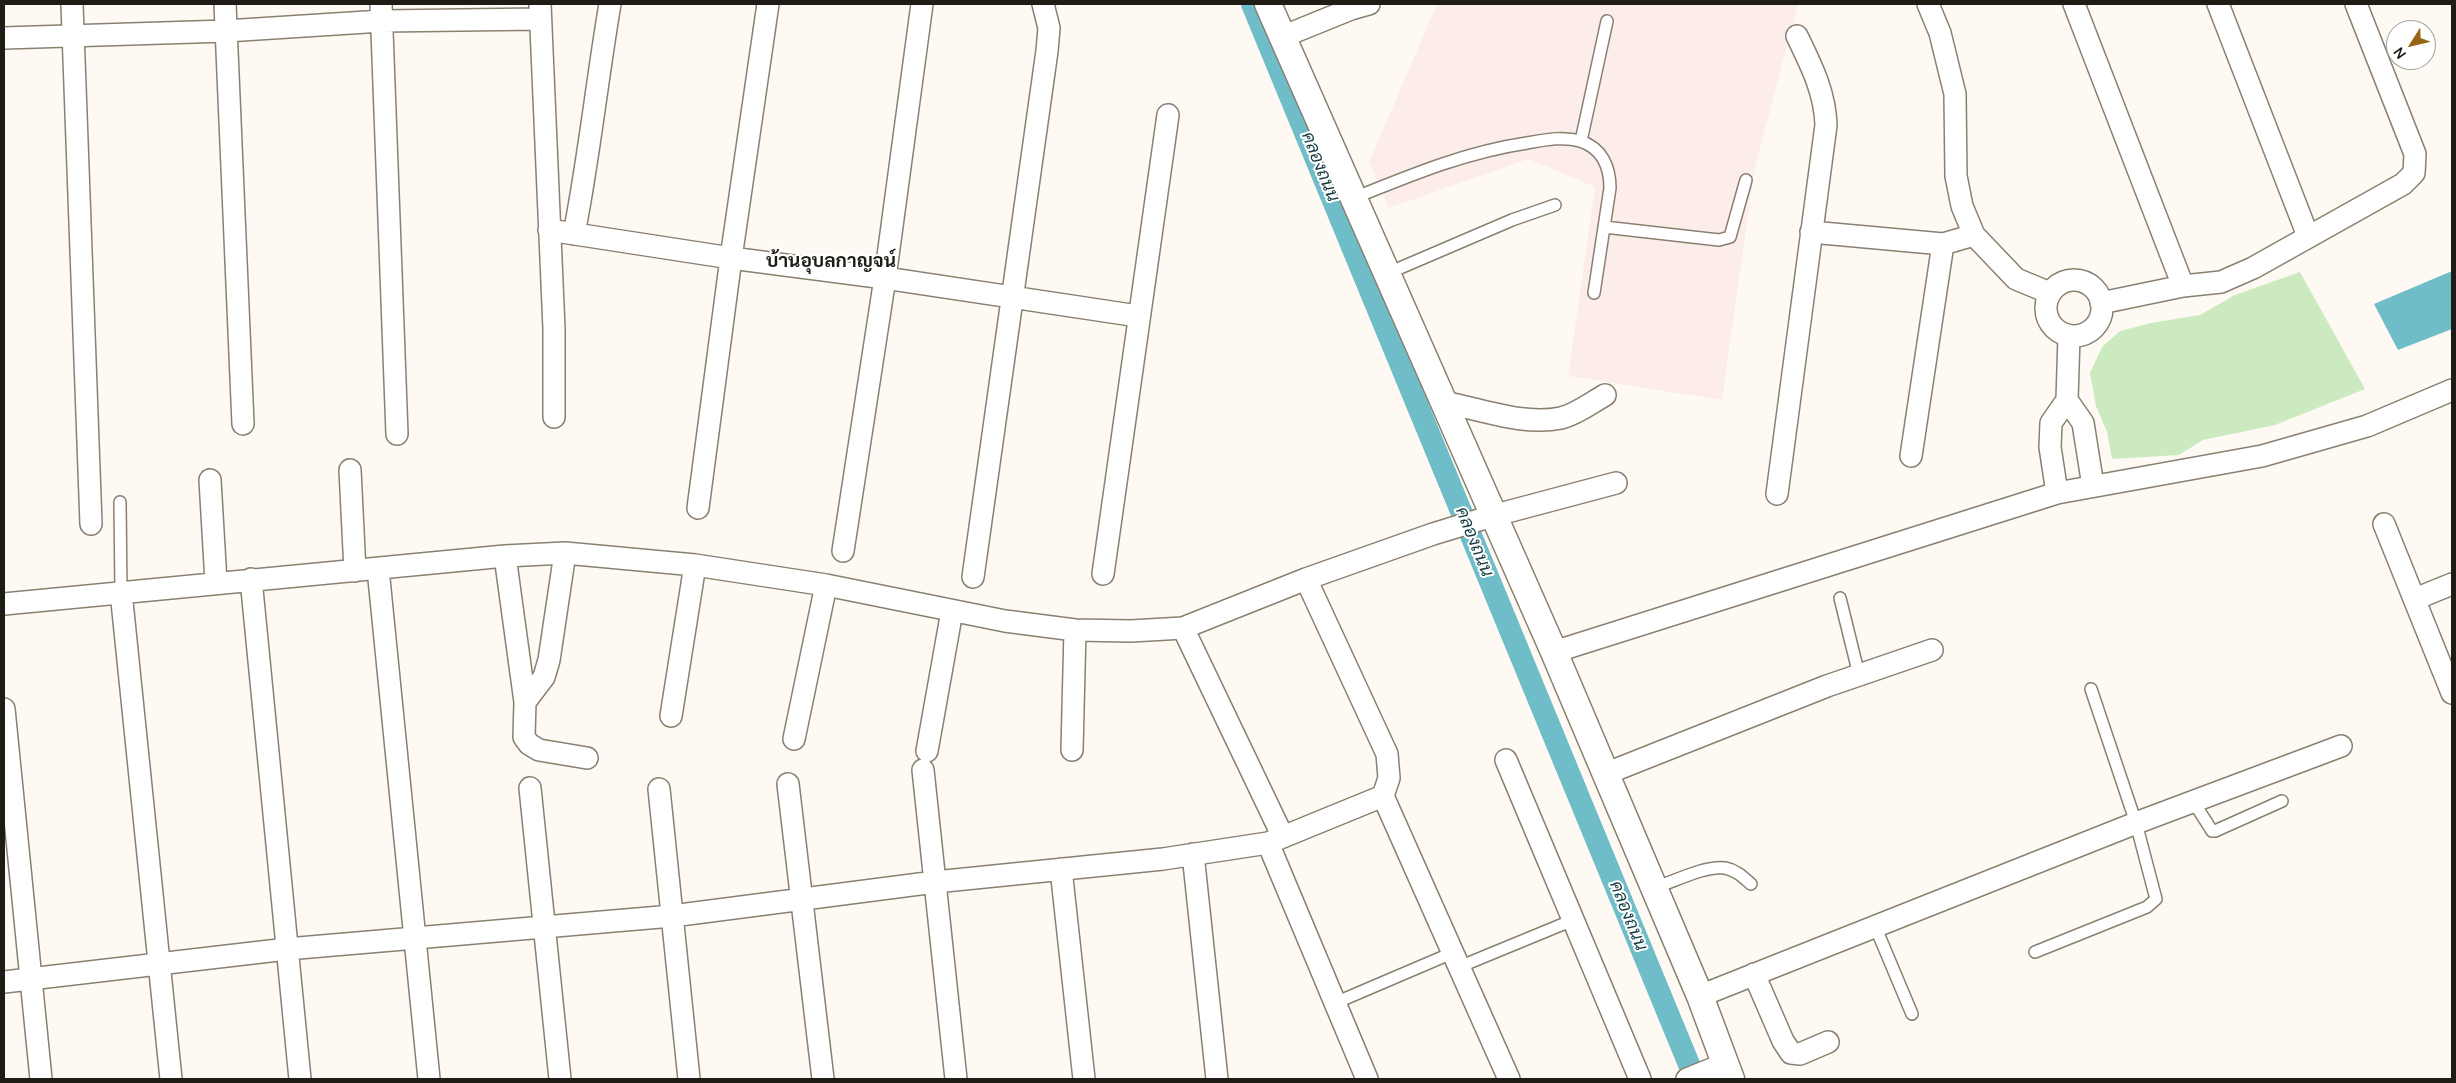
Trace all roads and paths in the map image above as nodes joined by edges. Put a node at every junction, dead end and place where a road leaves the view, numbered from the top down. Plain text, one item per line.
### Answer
1 (72, 4) edge
2 (226, 4) edge
3 (610, 4) edge
4 (768, 4) edge
5 (922, 4) edge
6 (1043, 4) edge
7 (1268, 4) edge
8 (1369, 4) edge
9 (1928, 4) edge
10 (2074, 4) edge
11 (2218, 4) edge
12 (2356, 4) edge
13 (540, 11) edge
14 (381, 13) edge
15 (1607, 21) dead end
16 (226, 31) junction
17 (74, 36) junction
18 (1797, 36) dead end
19 (1282, 37) junction
20 (4, 38) edge
21 (1168, 115) dead end
22 (1581, 141) junction
23 (1746, 180) dead end
24 (1354, 198) junction
25 (1555, 205) dead end
26 (1604, 227) junction
27 (549, 230) junction
28 (1811, 232) junction
29 (574, 234) junction
30 (1974, 236) junction
31 (2308, 236) junction
32 (1943, 244) junction
33 (731, 258) junction
34 (1386, 274) junction
35 (885, 278) junction
36 (2183, 286) junction
37 (1594, 293) dead end
38 (2050, 293) junction
39 (1011, 297) junction
40 (2101, 303) junction
41 (1138, 316) junction
42 (2068, 336) junction
43 (1606, 395) dead end
44 (2450, 397) edge
45 (2066, 400) junction
46 (1443, 402) junction
47 (554, 417) dead end
48 (243, 424) dead end
49 (396, 434) dead end
50 (1911, 456) dead end
51 (350, 470) dead end
52 (210, 480) dead end
53 (1616, 483) dead end
54 (2093, 486) junction
55 (2057, 493) junction
56 (1777, 494) dead end
57 (120, 502) dead end
58 (698, 508) dead end
59 (1484, 519) junction
60 (91, 524) dead end
61 (2384, 524) dead end
62 (843, 551) dead end
63 (565, 553) junction
64 (505, 556) junction
65 (695, 565) junction
66 (378, 569) junction
67 (355, 571) junction
68 (1103, 574) dead end
69 (973, 577) dead end
70 (251, 579) junction
71 (1306, 579) junction
72 (216, 582) junction
73 (2452, 584) edge
74 (826, 585) junction
75 (121, 592) junction
76 (1840, 598) dead end
77 (2415, 599) junction
78 (4, 604) edge
79 (952, 612) junction
80 (1183, 628) junction
81 (1074, 630) junction
82 (1932, 650) dead end
83 (1554, 652) junction
84 (1859, 675) junction
85 (2091, 689) dead end
86 (2452, 693) edge
87 (525, 702) junction
88 (4, 709) edge
89 (671, 716) dead end
90 (794, 739) dead end
91 (2341, 746) dead end
92 (1072, 750) dead end
93 (587, 758) dead end
94 (1506, 760) dead end
95 (1605, 774) junction
96 (788, 784) dead end
97 (530, 788) dead end
98 (659, 789) dead end
99 (1383, 796) junction
100 (2193, 801) junction
101 (2282, 801) dead end
102 (2136, 823) junction
103 (1276, 840) junction
104 (1193, 854) junction
105 (1061, 869) junction
106 (935, 882) junction
107 (1751, 884) dead end
108 (1654, 888) junction
109 (802, 900) junction
110 (672, 916) junction
111 (1573, 920) junction
112 (1875, 926) junction
113 (546, 928) junction
114 (416, 938) junction
115 (287, 949) junction
116 (2035, 952) dead end
117 (1456, 960) junction
118 (160, 965) junction
119 (1754, 974) junction
120 (30, 979) junction
121 (4, 982) edge
122 (1700, 996) junction
123 (1335, 1003) junction
124 (1912, 1014) dead end
125 (1828, 1042) dead end
126 (1722, 1071) edge
127 (41, 1079) edge
128 (171, 1079) edge
129 (300, 1079) edge
130 (430, 1079) edge
131 (560, 1079) edge
132 (689, 1079) edge
133 (822, 1079) edge
134 (956, 1079) edge
135 (1084, 1079) edge
136 (1218, 1079) edge
137 (1367, 1079) edge
138 (1509, 1079) edge
139 (1640, 1079) edge
140 (1686, 1079) edge

1 - 17 street
2 - 16 street
3 - 29 street
4 - 33 street
5 - 35 street
6 - 39 street
7 - 19 street
8 - 19 street
9 - 30 street
10 - 36 street
11 - 31 street
12 - 31 street
13 - 14 street
13 - 27 street
14 - 16 street
14 - 49 street
15 - 22 lane
16 - 17 street
16 - 48 street
17 - 20 street
17 - 60 street
18 - 28 street
19 - 24 street
21 - 41 street
22 - 24 lane
22 - 26 lane
23 - 26 lane
24 - 34 street
25 - 34 lane
26 - 37 lane
27 - 29 street
27 - 47 street
28 - 32 street
28 - 56 street
29 - 33 street
30 - 32 street
30 - 38 street
31 - 36 street
32 - 50 street
33 - 35 street
33 - 58 street
34 - 46 street
35 - 39 street
35 - 62 street
36 - 40 street
38 - 40 street
38 - 42 street
39 - 41 street
39 - 69 street
40 - 42 street
41 - 68 street
42 - 45 street
43 - 46 street
44 - 54 street
45 - 54 street
45 - 55 street
46 - 59 street
51 - 67 street
52 - 72 street
53 - 59 street
54 - 55 street
55 - 83 street
57 - 75 lane
59 - 71 street
59 - 83 street
61 - 77 street
63 - 64 street
63 - 65 street
63 - 87 street
64 - 66 street
64 - 87 street
65 - 74 street
65 - 89 street
66 - 67 street
66 - 114 street
67 - 70 street
70 - 72 street
70 - 115 street
71 - 80 street
71 - 99 street
72 - 75 street
73 - 77 street
74 - 79 street
74 - 90 street
75 - 78 street
75 - 118 street
76 - 84 lane
77 - 86 street
79 - 81 street
79 - 106 street
80 - 81 street
80 - 103 street
81 - 92 street
82 - 84 street
83 - 95 street
84 - 95 street
85 - 102 lane
87 - 93 street
88 - 120 street
91 - 100 street
94 - 111 street
95 - 108 street
96 - 109 street
97 - 113 street
98 - 110 street
99 - 103 street
99 - 117 street
100 - 101 lane
100 - 102 street
102 - 112 street
102 - 116 lane
103 - 104 street
103 - 123 street
104 - 105 street
104 - 136 street
105 - 106 street
105 - 135 street
106 - 109 street
106 - 134 street
107 - 108 lane
108 - 122 street
109 - 110 street
109 - 133 street
110 - 113 street
110 - 132 street
111 - 117 lane
111 - 139 street
112 - 119 street
112 - 124 lane
113 - 114 street
113 - 131 street
114 - 115 street
114 - 130 street
115 - 118 street
115 - 129 street
117 - 123 lane
117 - 138 street
118 - 120 street
118 - 128 street
119 - 122 street
119 - 125 street
120 - 121 street
120 - 127 street
122 - 126 street
123 - 137 street
126 - 140 street

